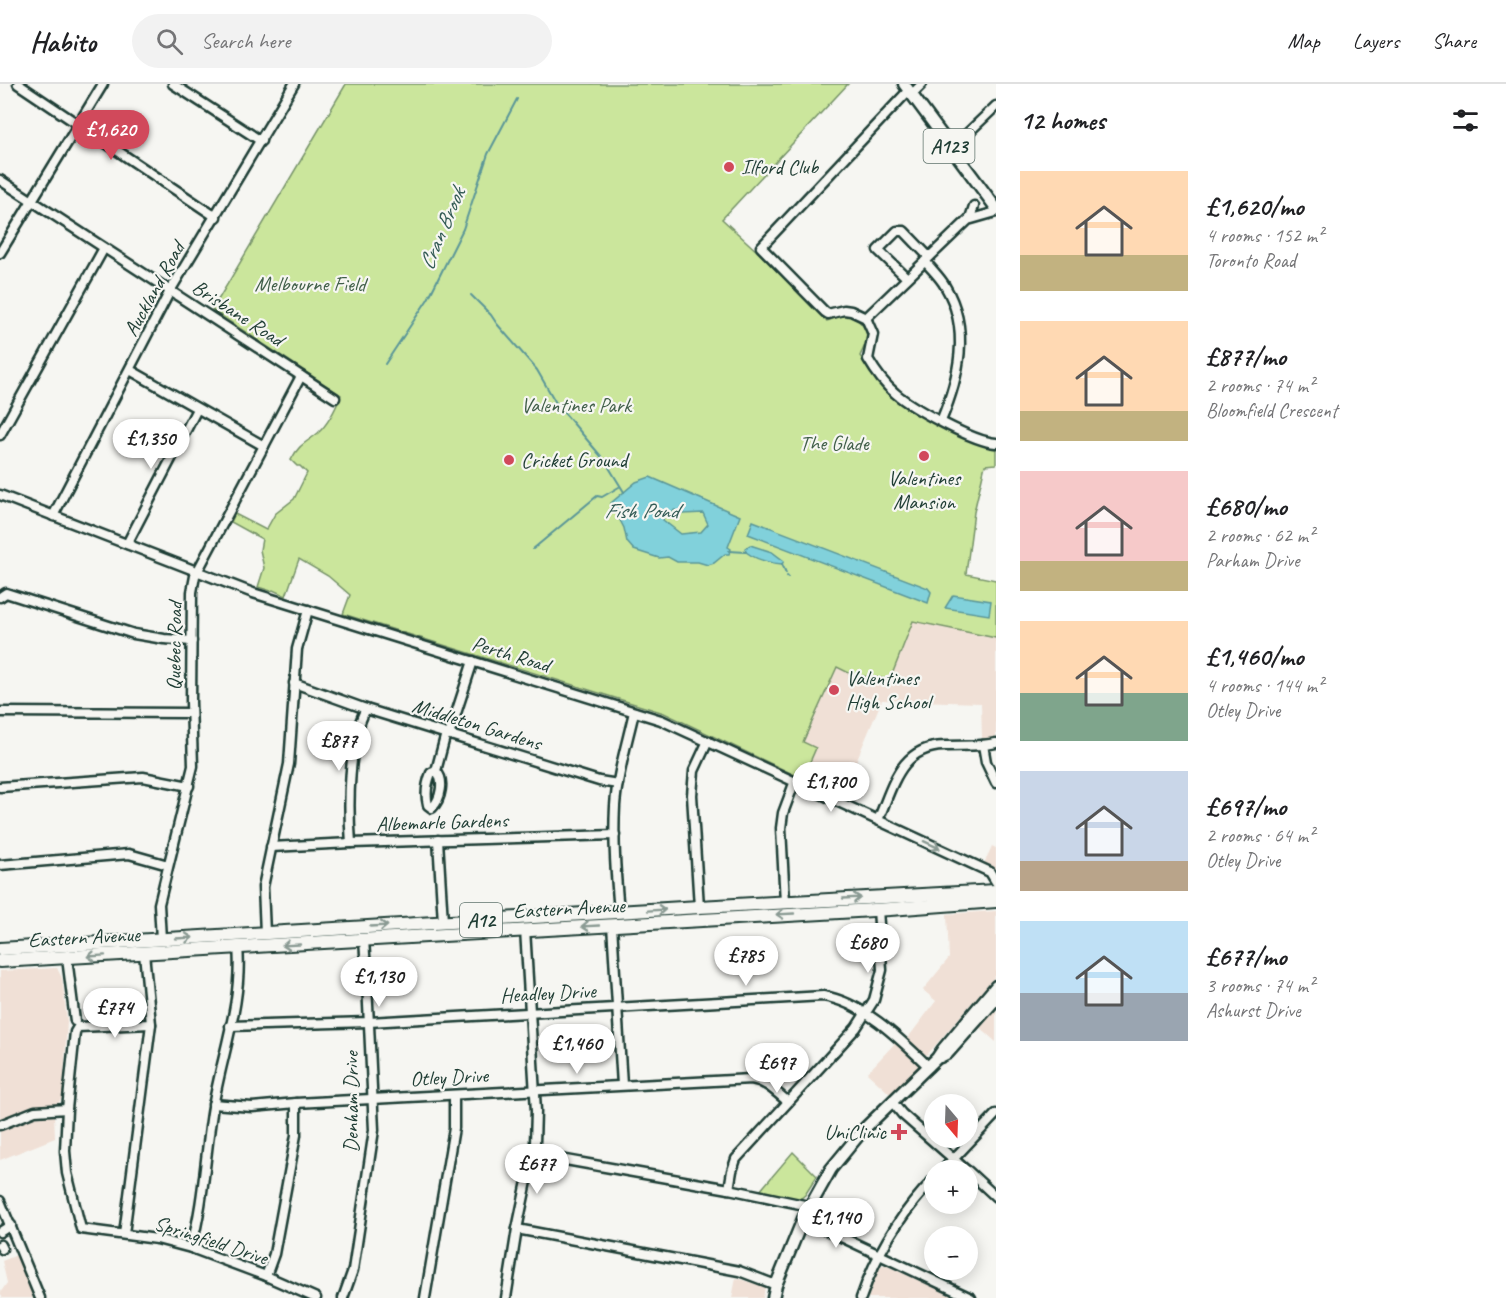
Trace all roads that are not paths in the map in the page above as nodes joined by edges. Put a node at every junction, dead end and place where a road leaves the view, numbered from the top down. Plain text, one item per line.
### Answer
1 (18, 84) edge
2 (103, 84) edge
3 (173, 84) edge
4 (294, 84) edge
5 (922, 84) edge
6 (908, 89) edge
7 (996, 106) edge
8 (79, 123) junction
9 (261, 141) junction
10 (951, 149) junction
11 (0, 180) edge
12 (31, 201) junction
13 (994, 201) edge
14 (974, 206) dead end
15 (996, 212) edge
16 (216, 217) junction
17 (970, 218) junction
18 (104, 248) junction
19 (0, 253) edge
20 (927, 259) junction
21 (907, 279) junction
22 (170, 291) junction
23 (866, 318) junction
24 (130, 370) junction
25 (301, 376) junction
26 (335, 398) dead end
27 (198, 409) junction
28 (941, 420) junction
29 (0, 435) edge
30 (996, 443) edge
31 (264, 446) junction
32 (0, 495) edge
33 (53, 516) junction
34 (127, 544) junction
35 (198, 572) junction
36 (0, 597) edge
37 (308, 610) junction
38 (192, 641) junction
39 (473, 661) junction
40 (294, 683) junction
41 (366, 709) junction
42 (0, 712) edge
43 (634, 712) junction
44 (191, 713) junction
45 (448, 735) junction
46 (708, 741) junction
47 (996, 743) edge
48 (983, 746) junction
49 (436, 771) dead end
50 (795, 781) junction
51 (996, 783) edge
52 (618, 784) junction
53 (189, 786) junction
54 (0, 787) edge
55 (878, 820) junction
56 (615, 835) junction
57 (438, 840) junction
58 (351, 843) junction
59 (271, 848) junction
60 (0, 865) edge
61 (168, 866) junction
62 (996, 882) edge
63 (996, 891) edge
64 (996, 901) edge
65 (785, 902) junction
66 (699, 907) junction
67 (878, 909) junction
68 (619, 912) junction
69 (443, 922) junction
70 (612, 925) junction
71 (525, 929) junction
72 (266, 933) junction
73 (160, 939) junction
74 (364, 940) junction
75 (238, 947) junction
76 (0, 949) edge
77 (144, 953) junction
78 (67, 958) junction
79 (0, 962) edge
80 (996, 986) edge
81 (996, 999) edge
82 (617, 1007) junction
83 (529, 1012) junction
84 (864, 1014) junction
85 (369, 1022) junction
86 (76, 1024) junction
87 (151, 1024) junction
88 (230, 1026) junction
89 (937, 1058) junction
90 (929, 1067) junction
91 (622, 1085) junction
92 (534, 1090) junction
93 (454, 1095) junction
94 (373, 1099) junction
95 (788, 1102) junction
96 (296, 1103) junction
97 (893, 1103) junction
98 (213, 1104) junction
99 (67, 1109) junction
100 (996, 1114) edge
101 (0, 1125) edge
102 (532, 1154) junction
103 (954, 1159) joint
104 (978, 1181) edge
105 (729, 1189) junction
106 (924, 1191) edge
107 (996, 1197) edge
108 (0, 1200) edge
109 (809, 1206) junction
110 (803, 1219) junction
111 (11, 1226) junction
112 (517, 1229) junction
113 (0, 1232) edge
114 (124, 1233) junction
115 (191, 1248) junction
116 (879, 1255) junction
117 (266, 1276) junction
118 (776, 1285) junction
119 (40, 1298) edge
120 (316, 1298) edge
121 (343, 1298) edge
122 (424, 1298) edge
123 (506, 1298) edge
124 (773, 1298) edge
125 (861, 1298) edge
126 (971, 1298) edge

1 - 8 street
2 - 8 street
3 - 9 street
4 - 9 street, Auckland Road
5 - 6 street
6 - 10 main road, A123
6 - 23 street
7 - 10 street
8 - 12 street
8 - 16 street
9 - 16 street, Auckland Road
10 - 13 main road, A123
11 - 12 street, Brisbane Road
12 - 18 street, Brisbane Road
12 - 19 street
14 - 17 street
15 - 17 street
16 - 22 street, Auckland Road
17 - 20 street
18 - 22 street, Brisbane Road
18 - 29 street
20 - 21 street
20 - 21 street
20 - 28 street
21 - 23 street
22 - 24 street, Auckland Road
22 - 25 street, Brisbane Road
23 - 28 street
24 - 27 street
24 - 33 street, Auckland Road
25 - 26 street, Brisbane Road
25 - 31 street, Quebec Road
27 - 31 street
27 - 34 street
28 - 30 street
31 - 35 street, Quebec Road
32 - 33 street, Perth Road
33 - 34 street, Perth Road
34 - 35 street, Perth Road
35 - 37 street, Perth Road
35 - 38 street, Quebec Road
36 - 38 street
37 - 39 street, Perth Road
37 - 40 street
38 - 44 street, Quebec Road
39 - 43 street, Perth Road
39 - 45 street
40 - 41 street, Middleton Gardens
40 - 59 street
41 - 45 street, Middleton Gardens
41 - 58 street
42 - 44 street
43 - 46 street, Perth Road
43 - 52 street
44 - 53 street, Quebec Road
45 - 49 street
45 - 52 street, Middleton Gardens
46 - 50 street, Perth Road
46 - 66 street
47 - 48 street
48 - 51 street
48 - 55 street
50 - 55 street, Perth Road
50 - 65 street
52 - 56 street
53 - 54 street
53 - 61 street, Quebec Road
55 -> 62 street, Perth Road
56 - 57 street, Albemarle Gardens
56 - 68 street
57 - 58 street, Albemarle Gardens
57 - 69 street
58 - 59 street, Albemarle Gardens
59 - 72 street
60 - 61 street
61 - 73 street, Quebec Road
65 -> 63 highway, Eastern Avenue / A12
64 - 67 highway, Eastern Avenue / A12
65 - 66 highway, Eastern Avenue / A12
68 -> 66 highway, Eastern Avenue / A12
67 -> 70 highway, Eastern Avenue / A12
67 - 84 street
68 - 69 highway, Eastern Avenue / A12
72 -> 69 highway, Eastern Avenue / A12
70 -> 71 highway, Eastern Avenue / A12
70 - 82 street
71 - 74 highway, Eastern Avenue / A12
71 - 83 street
73 -> 72 highway, Eastern Avenue / A12
73 - 76 highway, Eastern Avenue / A12
74 -> 75 highway, Eastern Avenue / A12
74 - 85 street, Denham Drive
75 - 77 highway, Eastern Avenue / A12
75 - 88 street
77 -> 78 highway, Eastern Avenue / A12
77 - 87 street
78 - 79 highway, Eastern Avenue / A12
78 - 86 street, Springfield Drive
80 - 89 main road
81 - 89 main road
82 - 83 street, Headley Drive
82 - 84 street, Headley Drive
82 - 91 street
83 - 85 street, Headley Drive
83 - 92 street
84 - 90 street, Headley Drive
84 - 95 street
85 - 88 street, Headley Drive
85 - 94 street, Denham Drive
86 - 87 street
86 - 99 street, Springfield Drive
87 - 114 street
88 - 98 street
89 - 90 main road
90 - 97 main road
91 - 92 street, Otley Drive
91 - 95 street, Otley Drive
92 - 93 street, Otley Drive
92 - 102 street
93 - 94 street, Otley Drive
93 - 122 street
94 - 96 street, Otley Drive
94 - 121 street, Denham Drive
95 - 105 street
96 - 98 street, Otley Drive
96 - 117 street
97 - 103 street
97 - 109 main road
98 - 115 street
99 - 101 street
99 - 114 street, Springfield Drive
100 - 103 street
102 - 105 street
102 - 112 street
104 - 107 street
105 - 109 street
106 - 116 street
108 - 111 street
109 - 110 main road
110 - 116 street
110 - 118 main road
111 - 113 street
111 - 119 street
112 - 118 street
112 - 123 street
114 - 115 street, Springfield Drive
115 - 117 street, Springfield Drive
116 - 125 street
116 - 126 street
117 - 120 street, Springfield Drive
118 - 124 main road

